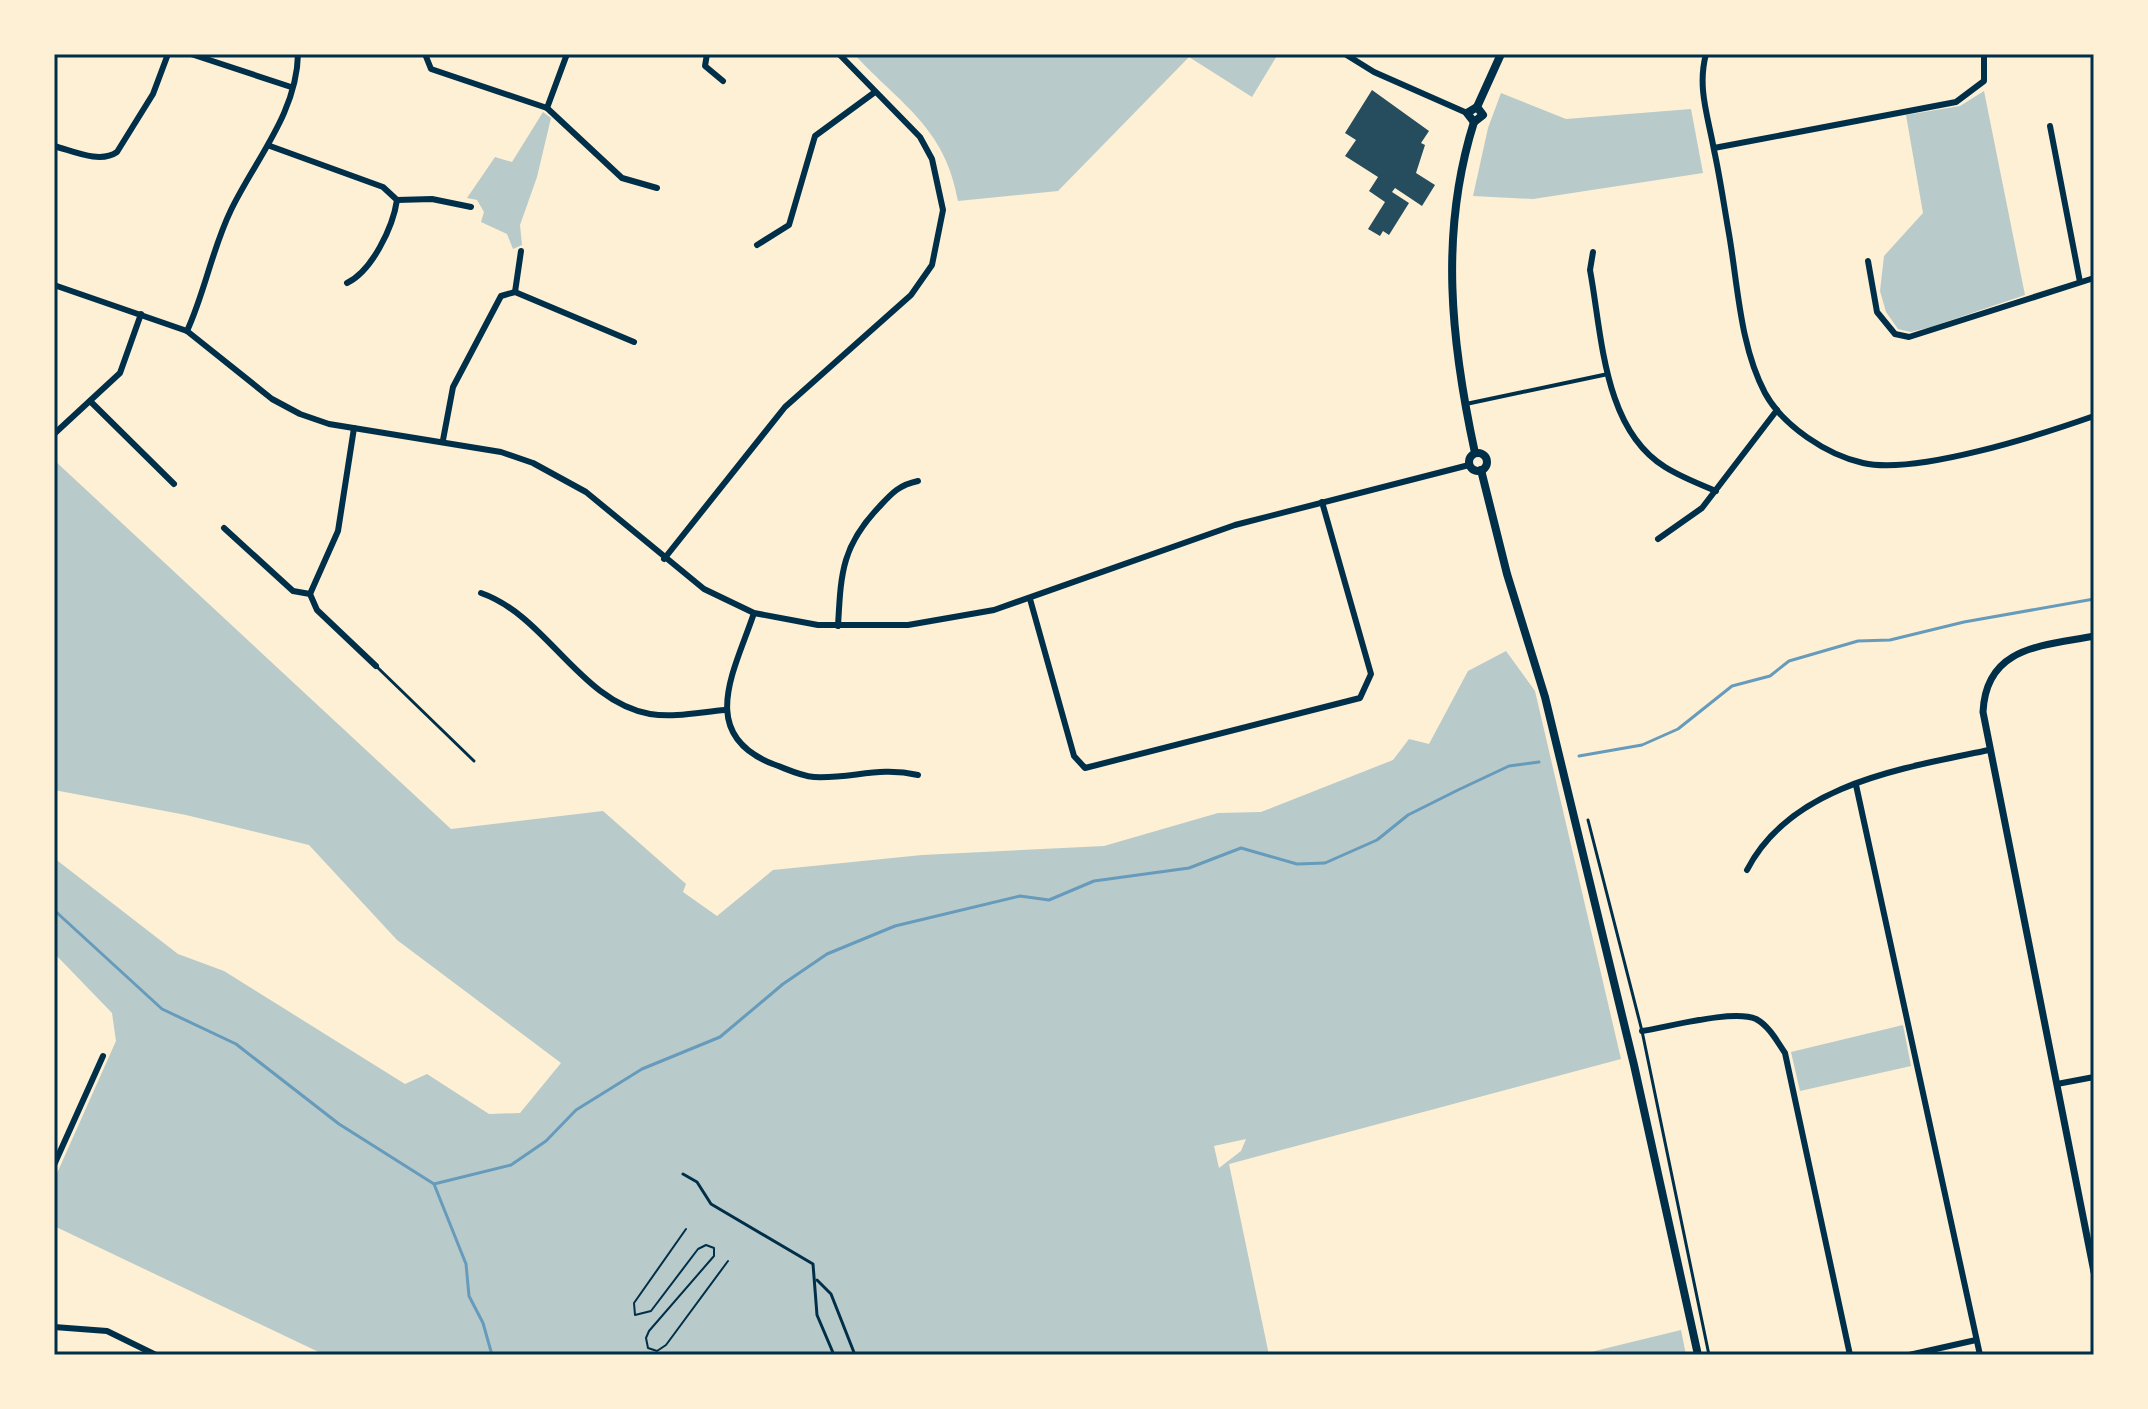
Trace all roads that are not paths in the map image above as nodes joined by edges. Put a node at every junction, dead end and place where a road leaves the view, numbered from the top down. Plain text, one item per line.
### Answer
1 (168, 54) edge
2 (191, 54) edge
3 (298, 54) edge
4 (425, 54) edge
5 (567, 54) edge
6 (707, 54) edge
7 (839, 54) edge
8 (1345, 54) edge
9 (1501, 54) edge
10 (1706, 54) edge
11 (1984, 54) edge
12 (723, 81) dead end
13 (291, 87) junction
14 (875, 92) junction
15 (1477, 107) junction
16 (547, 108) junction
17 (1467, 113) junction
18 (1474, 122) junction
19 (2050, 126) dead end
20 (54, 146) edge
21 (270, 146) junction
22 (1714, 148) junction
23 (657, 188) dead end
24 (397, 200) junction
25 (471, 207) dead end
26 (757, 245) dead end
27 (521, 251) dead end
28 (1593, 252) dead end
29 (1868, 261) dead end
30 (2094, 278) edge
31 (2080, 282) junction
32 (347, 283) dead end
33 (54, 285) edge
34 (515, 292) junction
35 (141, 314) junction
36 (187, 331) junction
37 (634, 342) dead end
38 (1610, 374) junction
39 (90, 401) junction
40 (1466, 404) junction
41 (1777, 410) junction
42 (2094, 416) edge
43 (354, 428) junction
44 (54, 434) edge
45 (443, 440) junction
46 (1475, 453) junction
47 (1469, 465) junction
48 (1481, 470) junction
49 (918, 481) dead end
50 (174, 484) dead end
51 (1716, 491) junction
52 (1322, 502) junction
53 (224, 528) dead end
54 (1658, 539) dead end
55 (664, 559) junction
56 (481, 593) dead end
57 (310, 594) junction
58 (1030, 599) junction
59 (754, 613) junction
60 (838, 626) junction
61 (2094, 636) edge
62 (376, 666) joint
63 (725, 710) junction
64 (1989, 750) junction
65 (474, 761) dead end
66 (918, 775) dead end
67 (1856, 785) junction
68 (1588, 820) dead end
69 (1747, 870) dead end
70 (1642, 1031) junction
71 (103, 1056) dead end
72 (2094, 1077) edge
73 (2057, 1084) junction
74 (54, 1165) edge
75 (683, 1174) dead end
76 (2094, 1272) edge
77 (817, 1280) junction
78 (54, 1327) edge
79 (1976, 1340) junction
80 (156, 1355) edge
81 (834, 1355) edge
82 (855, 1355) edge
83 (1698, 1355) edge
84 (1709, 1355) edge
85 (1850, 1355) edge
86 (1909, 1355) edge
87 (1980, 1355) edge

1 - 20 street
2 - 13 street
3 - 13 street
4 - 16 street
5 - 16 street
6 - 12 street
7 - 14 street
8 - 17 street
9 - 15 main road
10 - 22 street
11 - 22 street
13 - 21 street
14 - 26 street
14 - 55 street
15 - 17 main road
15 - 18 main road
16 - 23 street
17 - 18 main road
18 - 40 main road
19 - 31 street
21 - 24 street
21 - 36 street
22 - 41 street
24 - 25 street
24 - 32 street
27 - 34 street
28 - 38 street
29 - 31 street
30 - 31 street
33 - 35 street
34 - 37 street
34 - 45 street
35 - 36 street
35 - 39 street
36 - 43 street
38 - 40 street
38 - 51 street
39 - 44 street
39 - 50 street
40 - 46 main road
41 - 42 street
41 - 51 street
43 - 45 street
43 - 57 street
45 - 55 street
46 - 47 main road
46 - 48 main road
47 - 48 main road
47 - 52 street
48 - 83 main road
49 - 60 street
51 - 54 street
52 - 58 street
52 - 58 street
53 - 57 street
55 - 59 street
56 - 63 street
57 - 62 street
58 - 60 street
59 - 60 street
59 - 63 street
61 - 64 street
62 - 65 lane
63 - 66 street
64 - 67 street
64 - 73 street
67 - 69 street
67 - 79 street
68 - 70 lane
70 - 84 lane
70 - 85 street
71 - 74 street
72 - 73 street
73 - 76 street
75 - 77 lane
77 - 81 lane
77 - 82 lane
78 - 80 street
79 - 86 street
79 - 87 street

